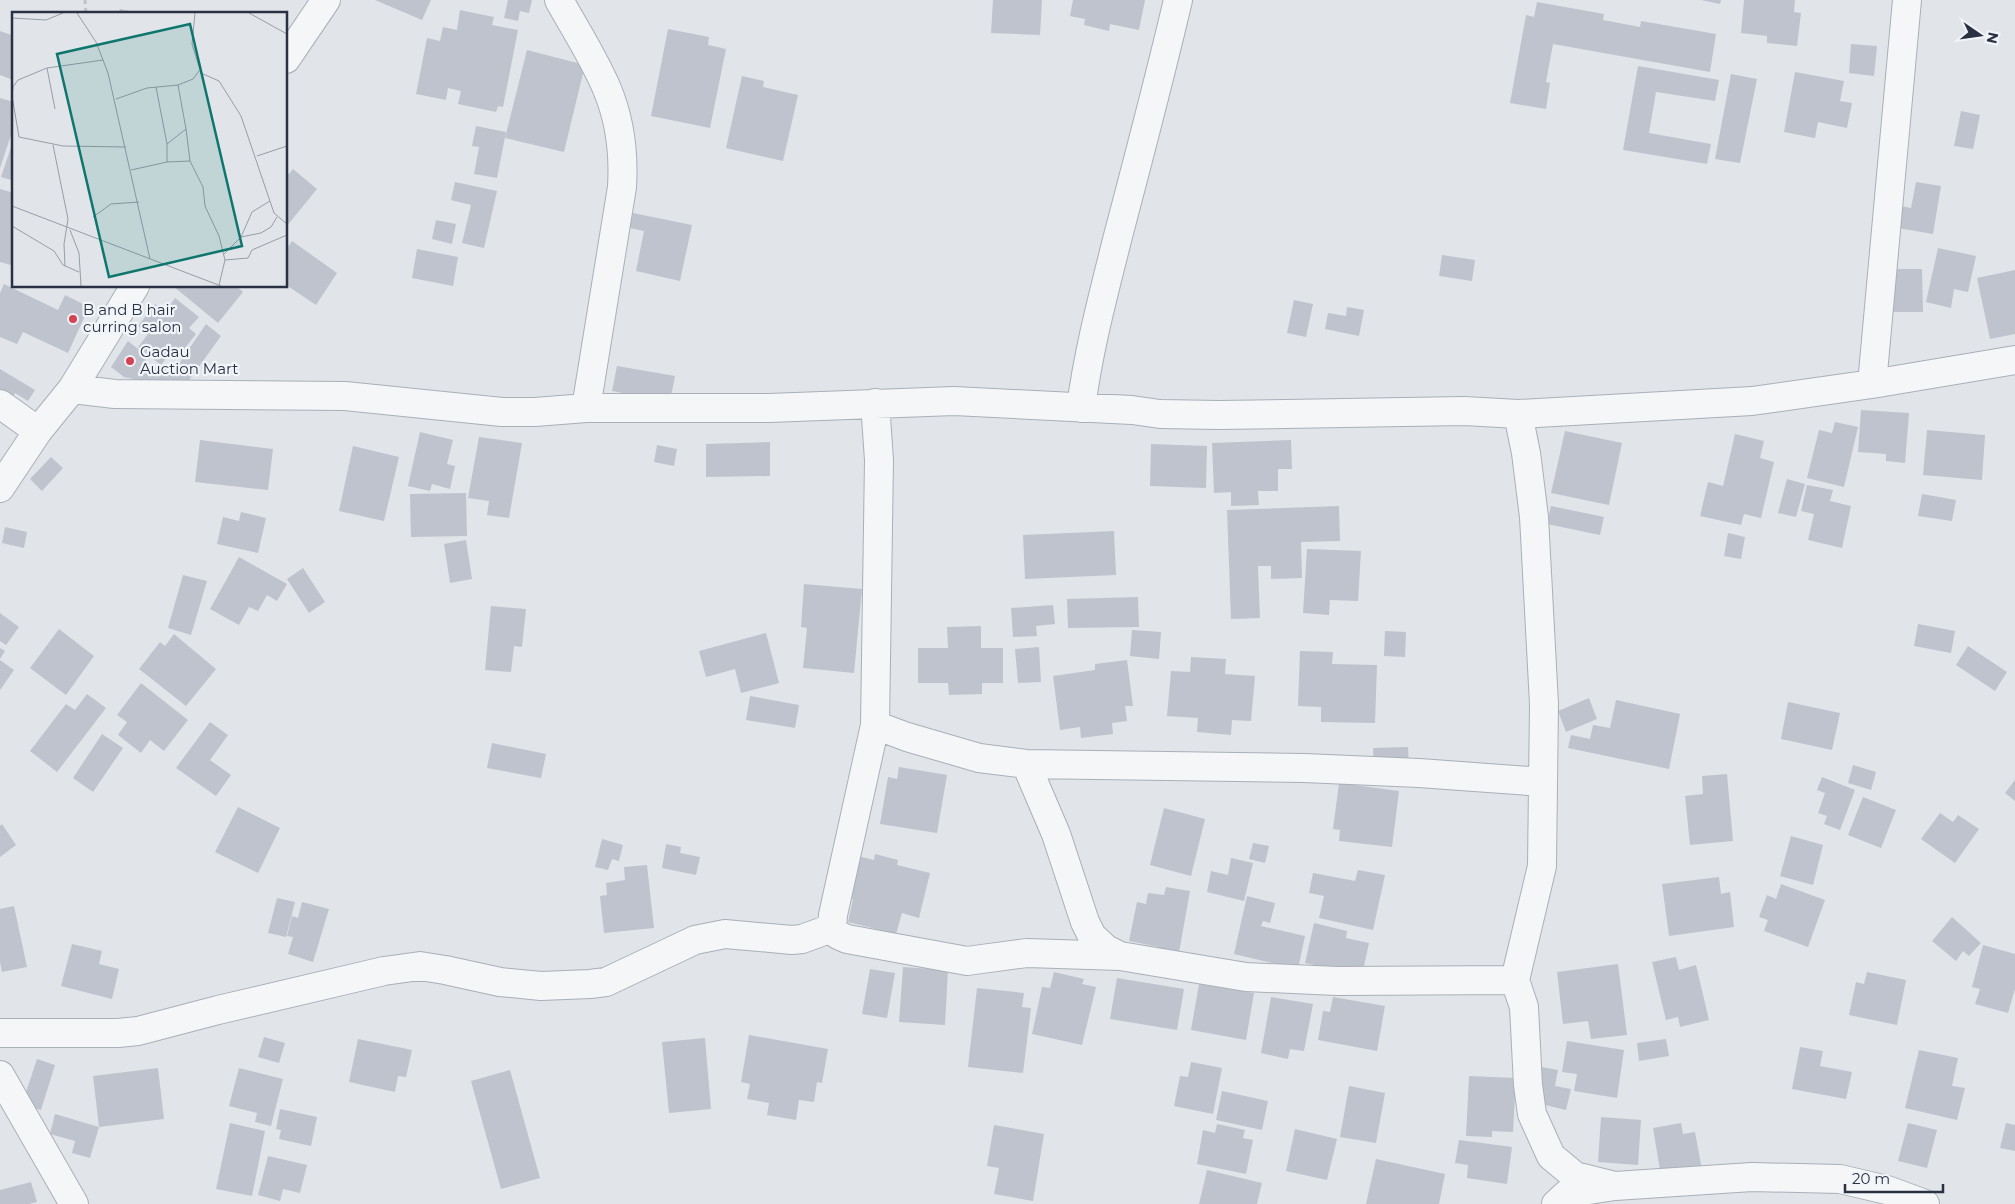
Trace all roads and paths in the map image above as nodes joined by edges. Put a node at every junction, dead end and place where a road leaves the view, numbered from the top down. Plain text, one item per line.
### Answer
1 (326, 0) edge
2 (559, 0) edge
3 (1178, 0) edge
4 (1907, 0) edge
5 (288, 56) edge
6 (134, 288) edge
7 (2015, 360) edge
8 (1872, 384) junction
9 (72, 389) junction
10 (875, 403) junction
11 (0, 404) edge
12 (586, 408) junction
13 (1081, 408) junction
14 (1518, 414) junction
15 (38, 431) junction
16 (0, 488) edge
17 (875, 725) junction
18 (1026, 764) junction
19 (1543, 782) junction
20 (832, 928) junction
21 (1120, 956) junction
22 (1515, 980) junction
23 (0, 1033) edge
24 (0, 1074) edge
25 (1615, 1186) junction
26 (74, 1204) edge
27 (1556, 1204) edge
28 (1925, 1204) edge

1 - 5 street
2 - 12 street
3 - 13 street
4 - 8 street
6 - 9 street
7 - 8 street
8 - 14 street
9 - 12 street
9 - 15 street
10 - 12 street
10 - 13 street
10 - 17 street
11 - 15 street
13 - 14 street
14 - 19 street
15 - 16 street
17 - 18 street
17 - 20 street
18 - 19 street
18 - 21 street
19 - 22 street
20 - 21 street
20 - 23 street
21 - 22 street
22 - 25 street
24 - 26 street
25 - 27 street
25 - 28 street

